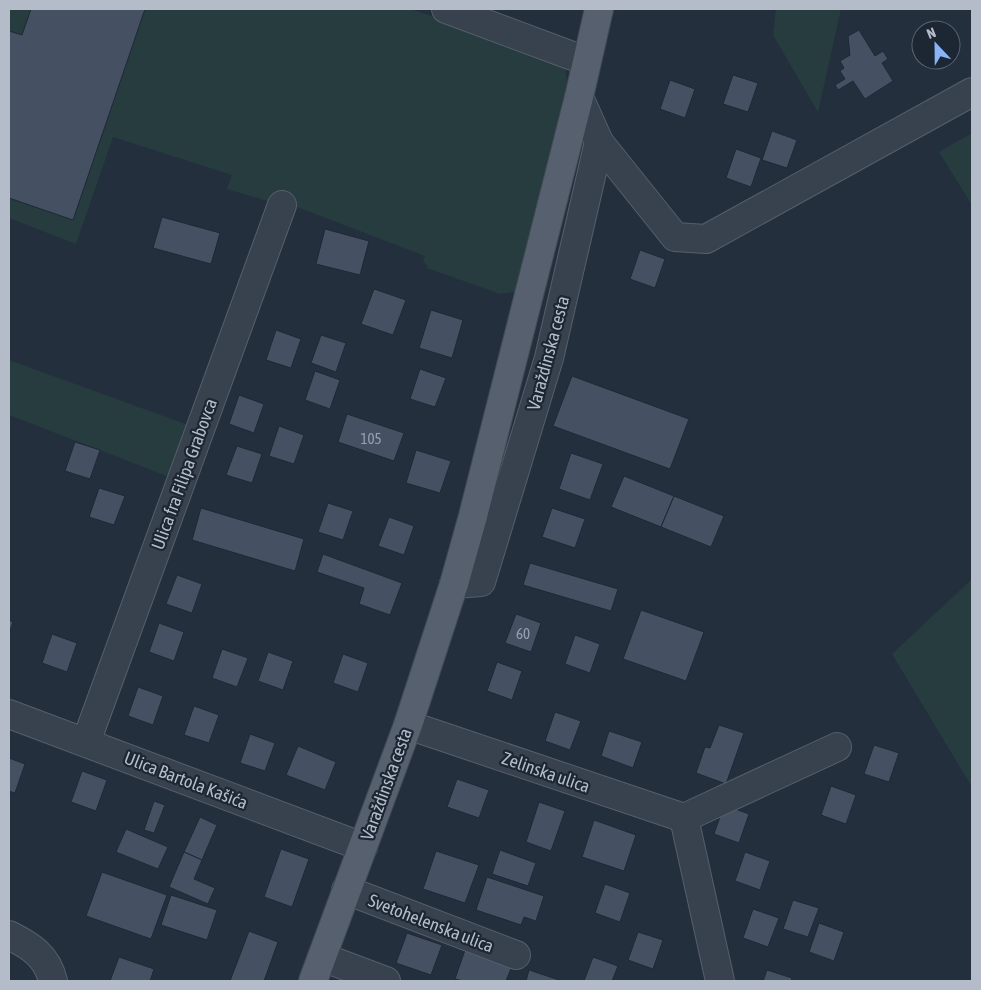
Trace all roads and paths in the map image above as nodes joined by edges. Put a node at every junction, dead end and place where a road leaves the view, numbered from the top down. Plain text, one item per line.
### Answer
1 (446, 9) edge
2 (599, 9) edge
3 (586, 61) junction
4 (972, 92) edge
5 (579, 97) junction
6 (599, 142) junction
7 (282, 205) dead end
8 (454, 584) junction
9 (9, 714) edge
10 (408, 725) junction
11 (86, 742) junction
12 (837, 747) dead end
13 (684, 818) junction
14 (363, 847) junction
15 (346, 890) junction
16 (9, 935) edge
17 (516, 955) dead end
18 (317, 969) edge
19 (53, 981) edge
20 (386, 981) edge
21 (720, 981) edge

1 - 3 street
2 - 3 main road, Varaždinska cesta
3 - 5 main road, Varaždinska cesta
4 - 6 street
5 - 6 street
5 - 8 main road, Varaždinska cesta
6 - 8 street, Varaždinska cesta
7 - 11 street, Ulica fra Filipa Grabovca
8 - 10 main road, Varaždinska cesta
9 - 11 street, Ulica Bartola Kašića
10 - 13 street, Zelinska ulica
10 - 14 main road, Varaždinska cesta
11 - 14 street, Ulica Bartola Kašića
12 - 13 street
13 - 21 street
14 - 15 main road, Varaždinska cesta
15 - 17 street, Svetohelenska ulica
15 - 18 main road, Varaždinska cesta
16 - 19 street
18 - 20 street

